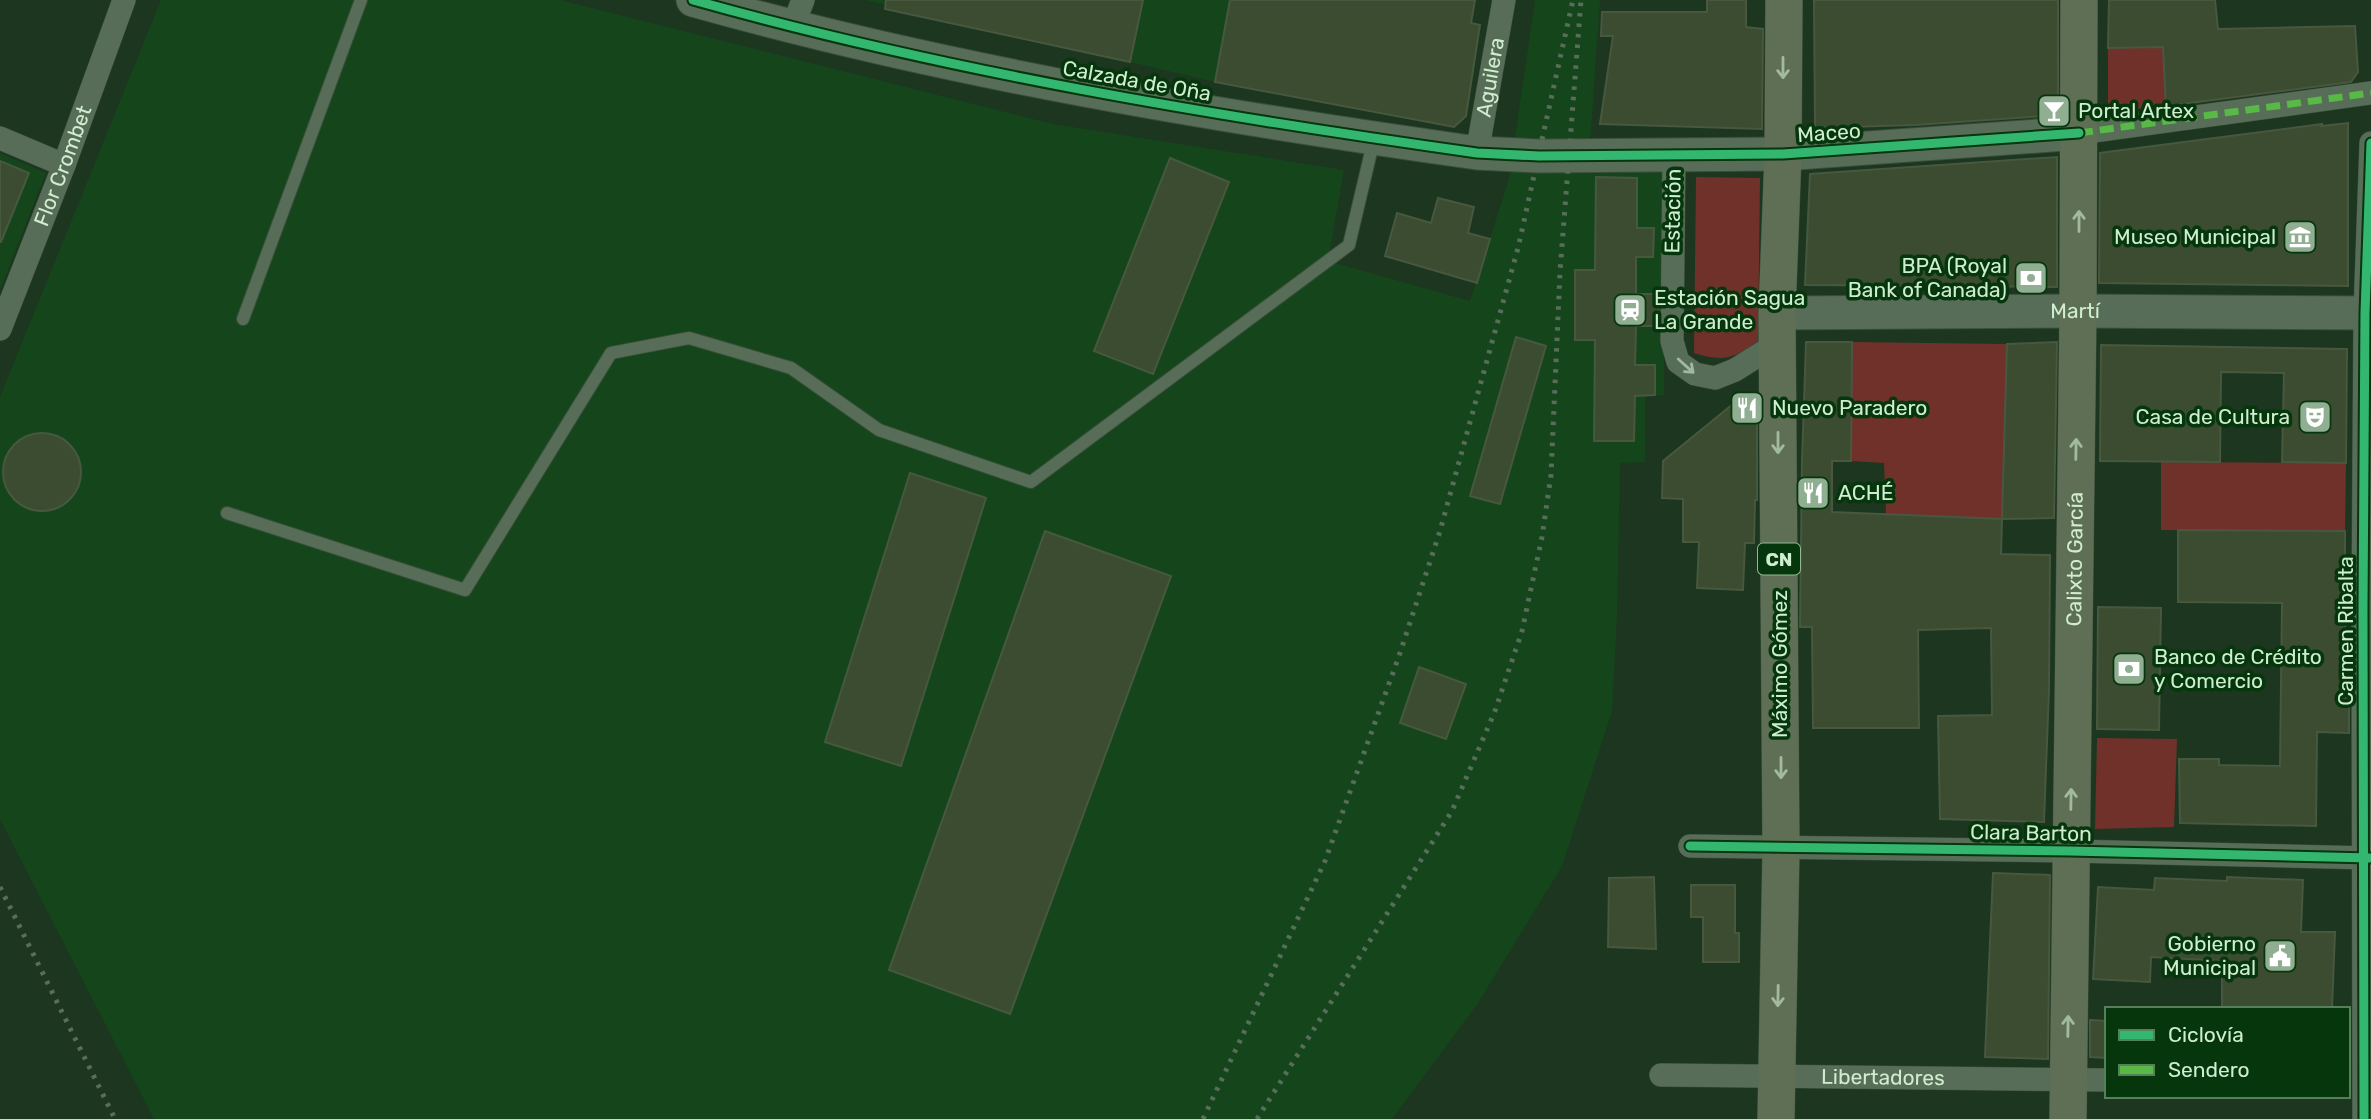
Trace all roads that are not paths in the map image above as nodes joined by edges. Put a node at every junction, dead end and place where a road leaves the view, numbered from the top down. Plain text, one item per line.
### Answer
1 (124, 0) edge
2 (361, 0) edge
3 (693, 0) edge
4 (1504, 0) edge
5 (1784, 0) edge
6 (2079, 0) edge
7 (797, 14) edge
8 (2371, 93) edge
9 (2079, 133) junction
10 (0, 138) edge
11 (1374, 139) junction
12 (2371, 143) edge
13 (1478, 153) junction
14 (1783, 154) junction
15 (1581, 156) joint
16 (1674, 156) junction
17 (64, 165) junction
18 (2078, 311) junction
19 (2368, 313) edge
20 (243, 319) dead end
21 (1777, 328) junction
22 (0, 329) edge
23 (1735, 370) junction
24 (1778, 385) junction
25 (227, 513) dead end
26 (1690, 846) dead end
27 (1781, 849) junction
28 (2070, 850) junction
29 (2367, 858) edge
30 (1661, 1075) dead end
31 (1777, 1075) junction
32 (2068, 1079) junction
33 (2105, 1080) edge
34 (2361, 1084) edge
35 (1776, 1119) edge
36 (2067, 1119) edge
37 (2364, 1119) edge

1 - 17 street, Flor Crombet
2 - 20 lane
3 - 7 street, Calzada de Oña
4 - 13 street, Aguilera
5 -> 14 main road, Máximo Gómez / CN
6 - 9 main road, Calixto García
7 - 11 street, Calzada de Oña
8 - 9 street, Maceo
9 - 14 street, Maceo
18 -> 9 main road, Calixto García
10 - 17 street
11 - 13 street, Calzada de Oña
11 - 25 lane
12 - 19 street, Carmen Ribalta
13 - 15 street, Calzada de Oña
14 - 16 street, Maceo
14 - 21 main road, Máximo Gómez / CN
15 - 16 street, Maceo
16 -> 23 street, Estación
17 - 22 street, Flor Crombet
18 - 19 street, Martí
18 - 21 street, Martí
28 -> 18 main road, Calixto García
19 - 29 street, Carmen Ribalta
21 - 23 street, Estación
21 - 24 main road, Máximo Gómez / CN
23 - 24 street
24 -> 27 main road, Máximo Gómez / CN
26 - 27 street, Clara Barton
27 - 28 street, Clara Barton
27 -> 31 main road, Máximo Gómez / CN
28 - 29 street, Clara Barton
32 -> 28 main road, Calixto García
29 - 34 street, Carmen Ribalta
30 - 31 street, Libertadores
31 - 32 street, Libertadores
31 - 35 main road, Máximo Gómez / CN
32 - 33 street, Libertadores
32 - 36 main road, Calixto García
34 - 37 street, Carmen Ribalta

